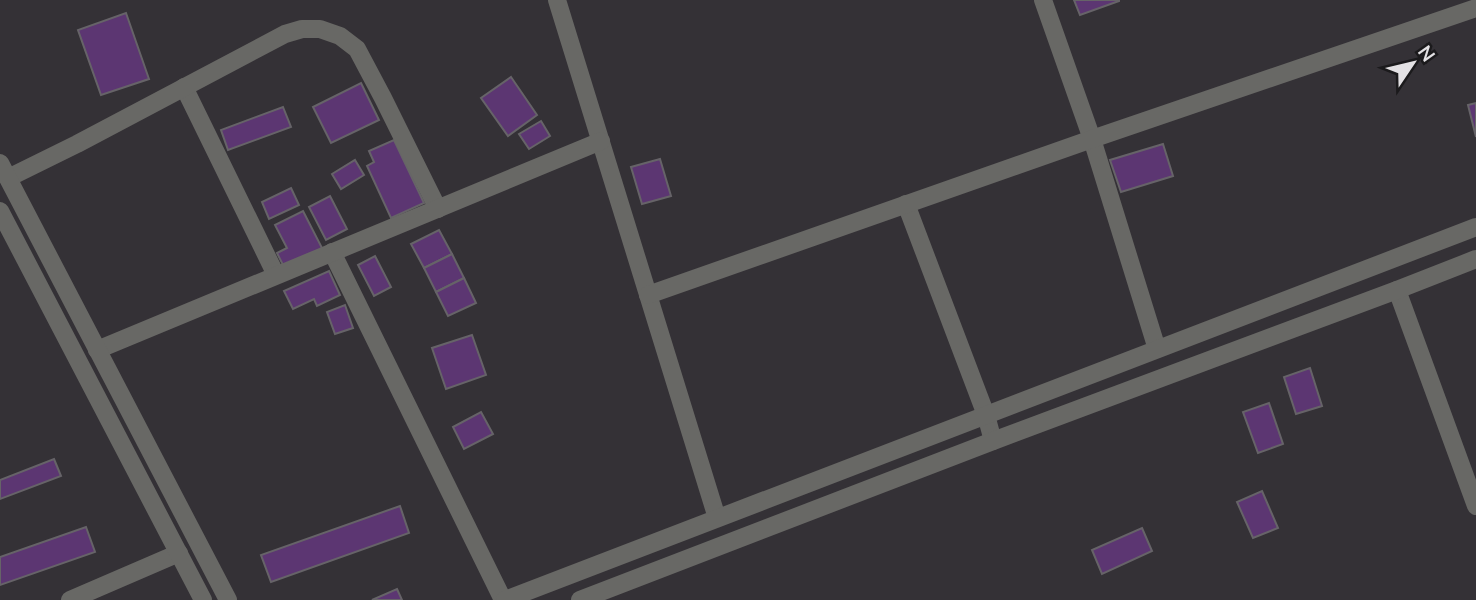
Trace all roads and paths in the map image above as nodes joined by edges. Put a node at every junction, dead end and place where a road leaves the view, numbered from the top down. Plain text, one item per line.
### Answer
1 (557, 0) edge
2 (1042, 0) edge
3 (1476, 8) edge
4 (184, 87) junction
5 (1092, 139) junction
6 (601, 141) junction
7 (4, 171) edge
8 (906, 204) junction
9 (438, 209) junction
10 (0, 211) edge
11 (1476, 227) edge
12 (332, 252) junction
13 (1476, 259) edge
14 (276, 275) junction
15 (1397, 290) junction
16 (649, 295) junction
17 (1157, 349) junction
18 (97, 350) junction
19 (986, 415) junction
20 (993, 441) junction
21 (1476, 506) edge
22 (717, 518) junction
23 (178, 553) junction
24 (69, 600) edge
25 (203, 600) edge
26 (228, 600) edge
27 (504, 600) edge
28 (580, 600) edge

1 - 6 street
2 - 5 street
3 - 5 street
4 - 7 street
4 - 9 street
4 - 14 street
5 - 8 street
5 - 17 street
6 - 9 street
6 - 16 street
7 - 18 street
8 - 16 street
8 - 19 street
9 - 12 street
10 - 23 street
11 - 17 street
12 - 14 street
12 - 27 street
13 - 15 street
14 - 18 street
15 - 20 street
15 - 21 street
16 - 22 street
17 - 19 street
18 - 26 street
19 - 20 street
19 - 22 street
20 - 28 street
22 - 27 street
23 - 24 street
23 - 25 street

